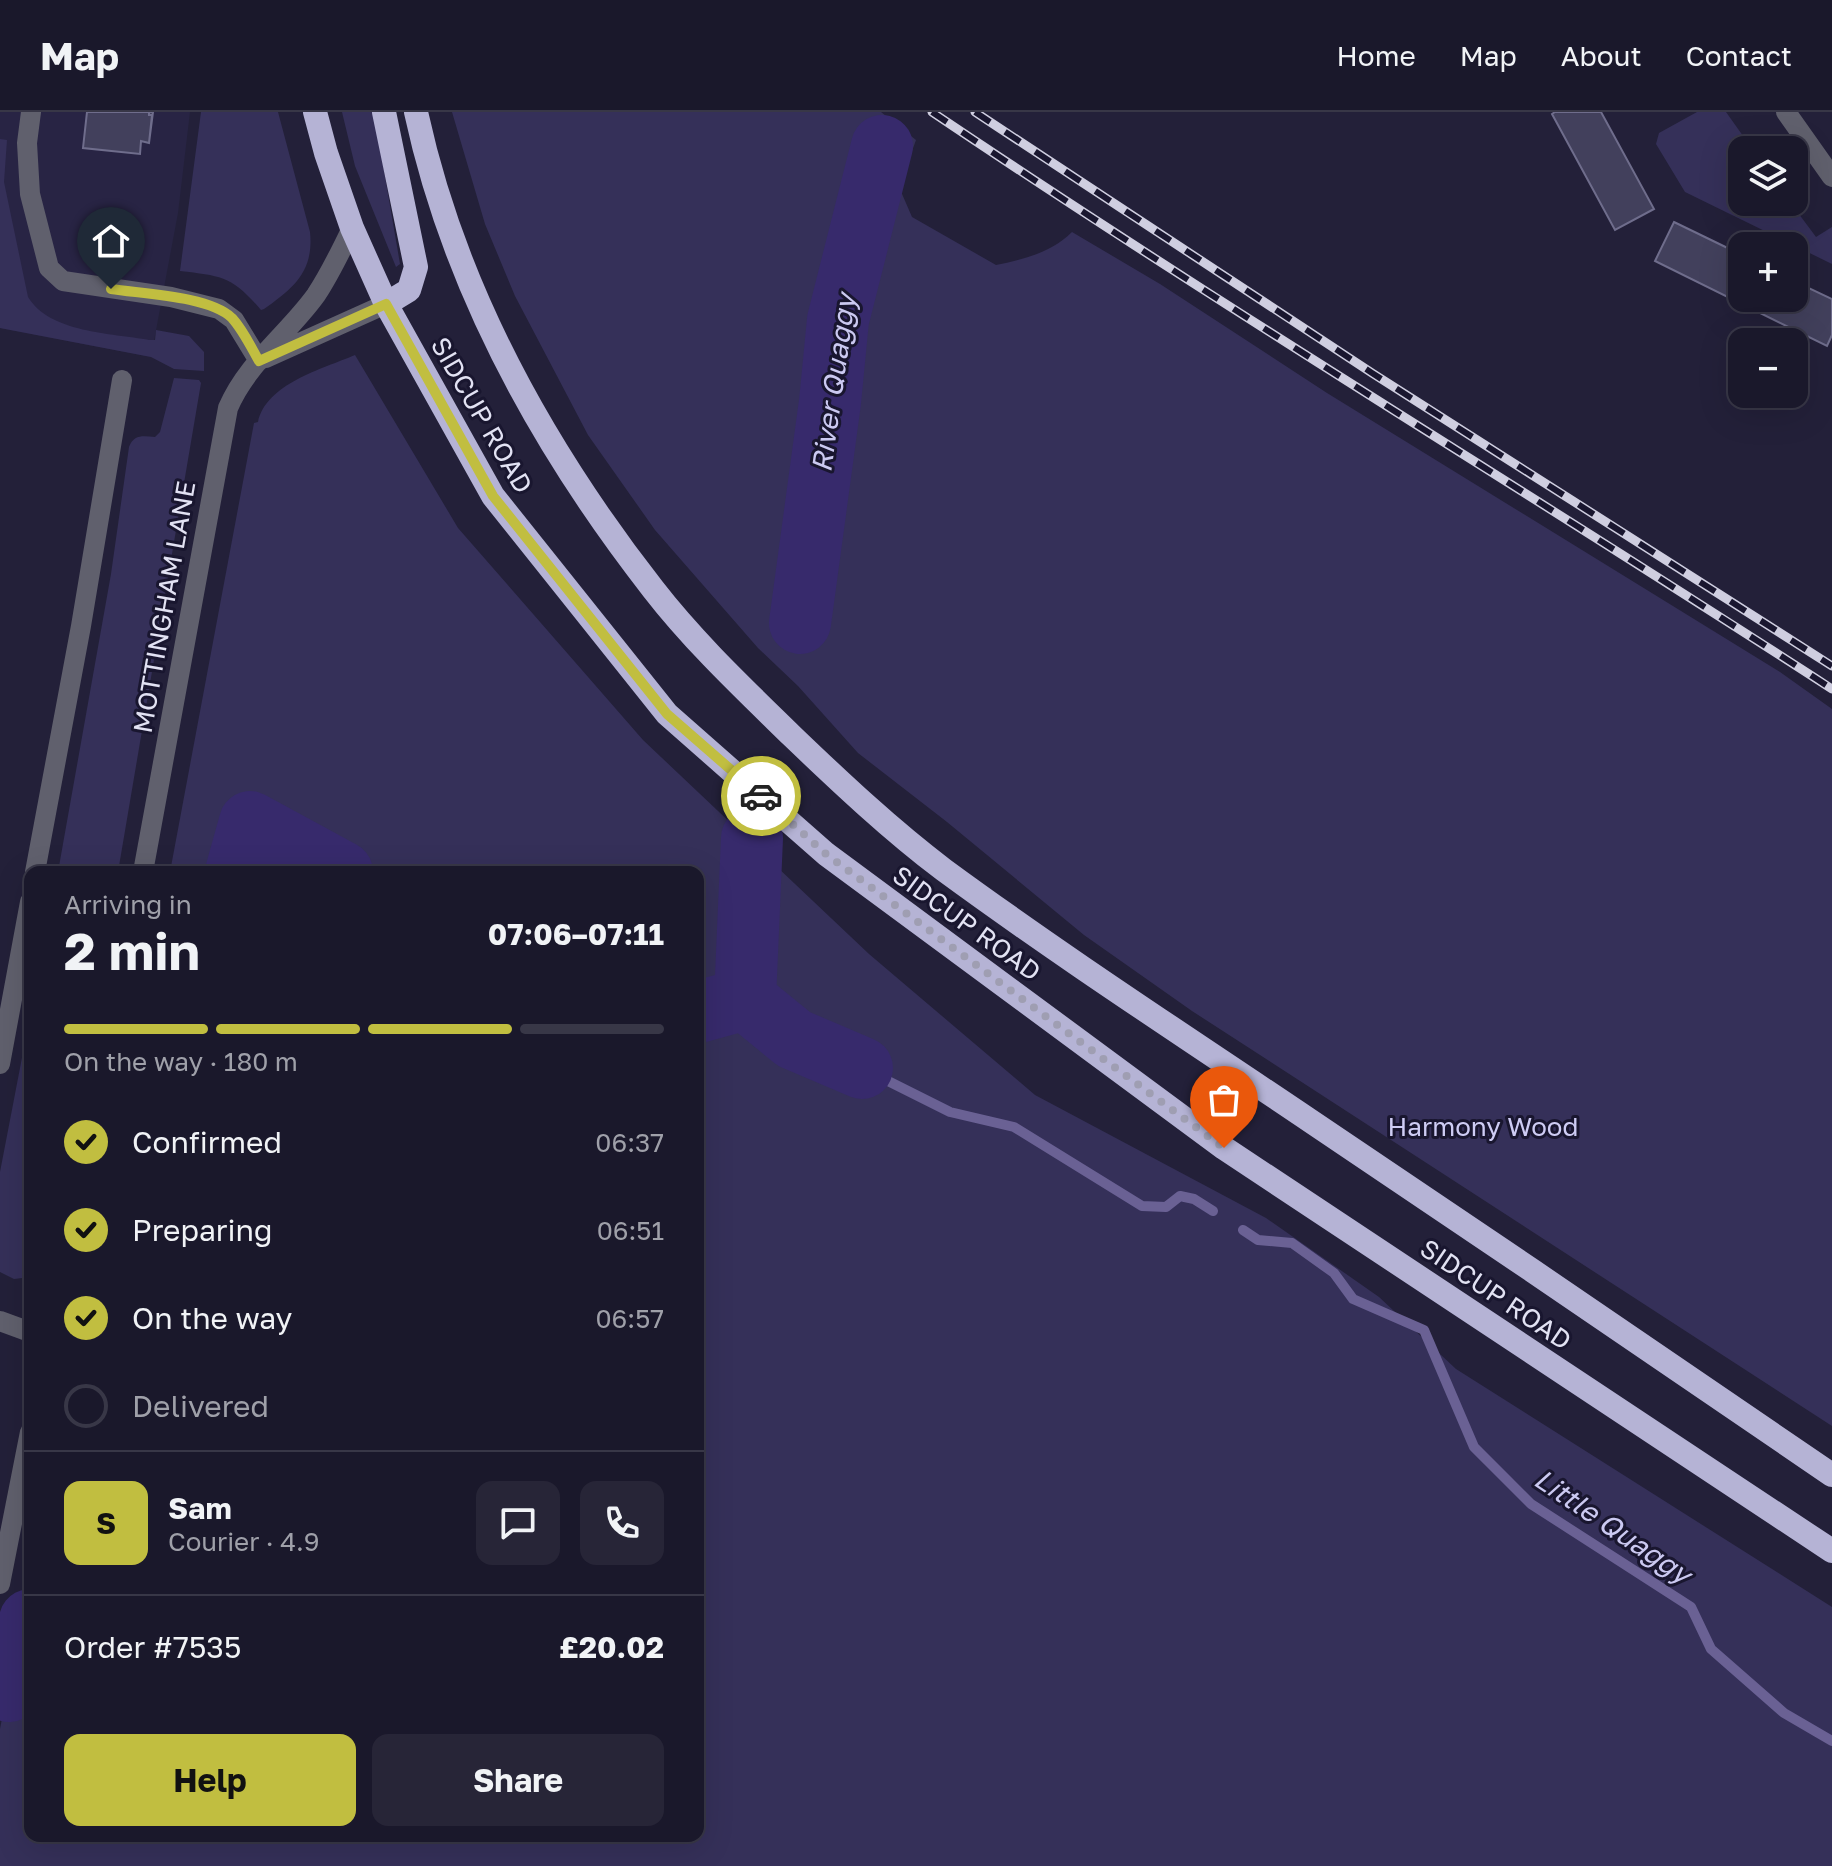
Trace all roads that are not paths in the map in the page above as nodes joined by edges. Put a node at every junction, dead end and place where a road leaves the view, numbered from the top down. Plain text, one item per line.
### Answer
1 (31, 112) edge
2 (315, 112) edge
3 (384, 112) edge
4 (416, 112) edge
5 (1786, 112) edge
6 (1832, 177) edge
7 (352, 228) junction
8 (386, 304) junction
9 (259, 361) junction
10 (122, 380) dead end
11 (36, 866) edge
12 (144, 866) edge
13 (24, 934) edge
14 (0, 1064) edge
15 (0, 1321) edge
16 (24, 1330) edge
17 (24, 1462) edge
18 (1832, 1475) edge
19 (1832, 1551) edge
20 (0, 1584) edge

1 - 9 street
2 - 7 highway, SIDCUP ROAD
3 - 8 highway
4 - 18 highway, SIDCUP ROAD
5 - 6 street
7 - 8 highway, SIDCUP ROAD
7 - 9 street, MOTTINGHAM LANE
8 - 9 street, MOTTINGHAM LANE
8 - 19 highway, SIDCUP ROAD
9 - 12 street, MOTTINGHAM LANE
10 - 11 street
13 - 14 street
15 - 16 street
17 - 20 street

